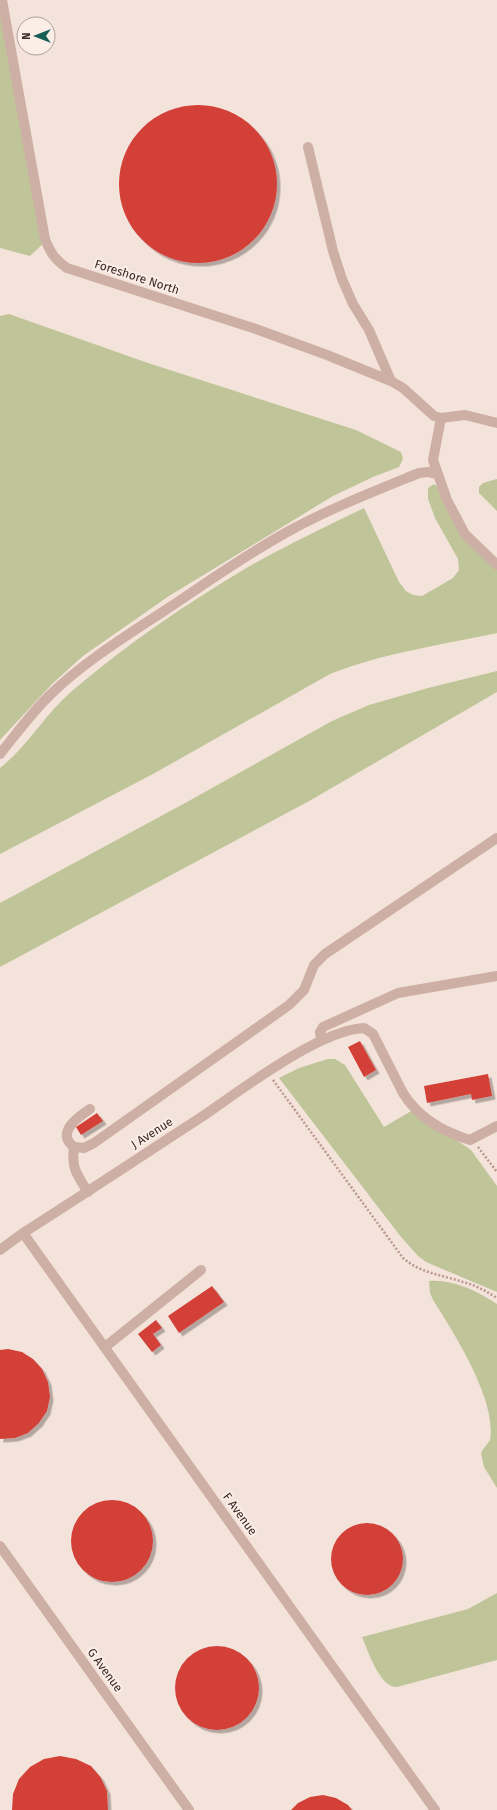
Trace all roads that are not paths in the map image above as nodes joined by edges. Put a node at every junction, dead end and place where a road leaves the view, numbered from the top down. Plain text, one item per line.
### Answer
1 (2, 0) edge
2 (308, 147) dead end
3 (391, 381) junction
4 (441, 418) junction
5 (497, 422) edge
6 (437, 474) junction
7 (497, 565) edge
8 (0, 754) edge
9 (497, 838) edge
10 (497, 976) edge
11 (321, 1041) junction
12 (90, 1109) dead end
13 (497, 1126) edge
14 (74, 1147) junction
15 (88, 1192) junction
16 (23, 1233) junction
17 (0, 1250) edge
18 (201, 1270) dead end
19 (105, 1347) junction
20 (0, 1546) edge
21 (189, 1810) edge
22 (435, 1810) edge

1 - 3 lane, Foreshore North
2 - 3 lane
3 - 4 lane, Foreshore North
4 - 5 lane
4 - 6 lane
6 - 7 lane
6 - 8 lane
9 - 14 lane
10 - 11 lane
11 - 13 lane, J Avenue
11 - 15 lane, J Avenue
12 - 14 lane
14 - 15 lane
15 - 16 lane, J Avenue
16 - 17 lane, J Avenue
16 - 19 lane, F Avenue
18 - 19 lane
19 - 22 lane, F Avenue
20 - 21 lane, G Avenue

